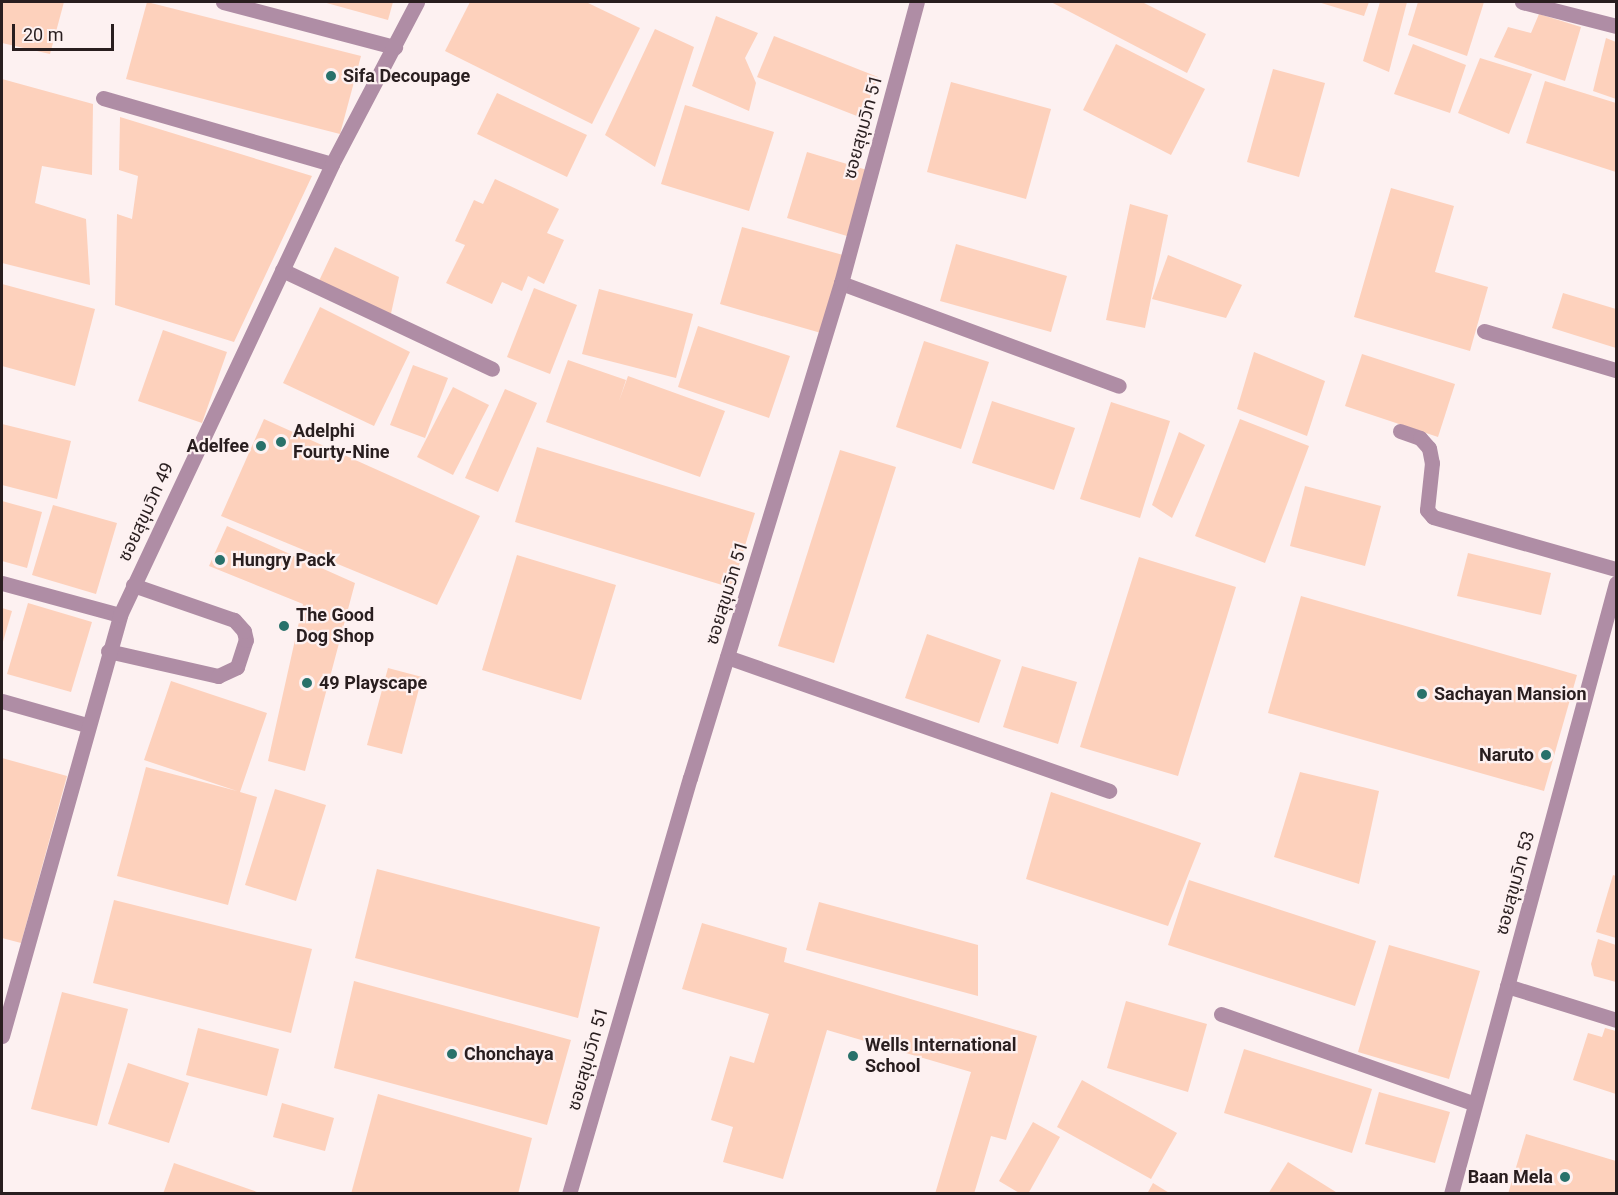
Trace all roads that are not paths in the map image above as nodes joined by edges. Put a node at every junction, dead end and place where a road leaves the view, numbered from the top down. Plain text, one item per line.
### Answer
1 (223, 2) edge
2 (417, 2) edge
3 (917, 2) edge
4 (1522, 2) edge
5 (1617, 26) edge
6 (395, 47) junction
7 (103, 98) dead end
8 (332, 164) junction
9 (282, 270) junction
10 (841, 283) junction
11 (1484, 331) dead end
12 (492, 369) dead end
13 (1617, 370) edge
14 (1119, 386) dead end
15 (1400, 431) dead end
16 (1617, 569) edge
17 (2, 583) edge
18 (1617, 583) edge
19 (134, 585) junction
20 (120, 615) junction
21 (108, 651) junction
22 (727, 657) junction
23 (2, 701) edge
24 (86, 725) junction
25 (1109, 791) dead end
26 (1507, 986) junction
27 (1221, 1014) dead end
28 (1617, 1020) edge
29 (2, 1036) edge
30 (1475, 1104) junction
31 (569, 1194) edge
32 (1451, 1194) edge

1 - 6 street
2 - 6 street, ซอยสุขุมวิท 49
3 - 10 street, ซอยสุขุมวิท 51
4 - 5 street
6 - 8 street, ซอยสุขุมวิท 49
7 - 8 street
8 - 9 street, ซอยสุขุมวิท 49
9 - 12 street
9 - 19 street, ซอยสุขุมวิท 49
10 - 14 street
10 - 22 street, ซอยสุขุมวิท 51
11 - 13 street
15 - 16 street
17 - 20 street
18 - 26 street, ซอยสุขุมวิท 53
19 - 20 street, ซอยสุขุมวิท 49
19 - 21 street
20 - 21 street, ซอยสุขุมวิท 49
21 - 24 street, ซอยสุขุมวิท 49
22 - 25 street
22 - 31 street, ซอยสุขุมวิท 51
23 - 24 street
24 - 29 street, ซอยสุขุมวิท 49
26 - 28 street
26 - 30 street, ซอยสุขุมวิท 53
27 - 30 street
30 - 32 street, ซอยสุขุมวิท 53

